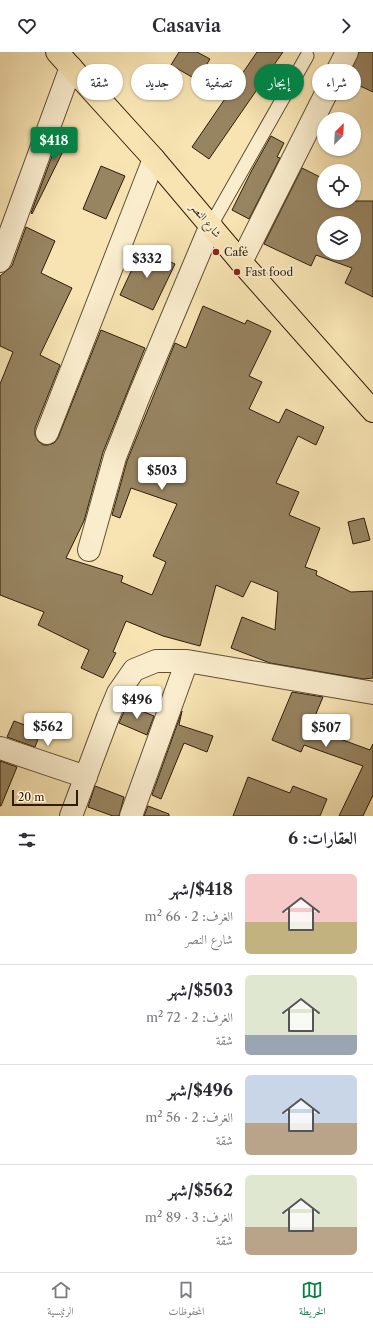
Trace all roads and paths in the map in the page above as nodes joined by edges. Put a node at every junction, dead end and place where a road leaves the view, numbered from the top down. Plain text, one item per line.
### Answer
1 (347, 52) edge
2 (307, 56) dead end
3 (64, 59) edge
4 (154, 159) junction
5 (211, 225) junction
6 (0, 261) edge
7 (241, 262) junction
8 (372, 408) edge
9 (47, 433) dead end
10 (89, 550) dead end
11 (187, 661) junction
12 (373, 693) edge
13 (0, 748) edge
14 (86, 777) junction
15 (71, 816) edge
16 (131, 816) edge

1 - 7 street
2 - 5 lane
3 - 4 main road, شارع النصر
3 - 6 street
4 - 5 main road, شارع النصر
4 - 9 street
5 - 7 main road, شارع النصر
5 - 10 street
7 - 8 main road, شارع النصر
11 - 12 street
11 - 14 street
11 - 16 street
13 - 14 street
14 - 15 street

